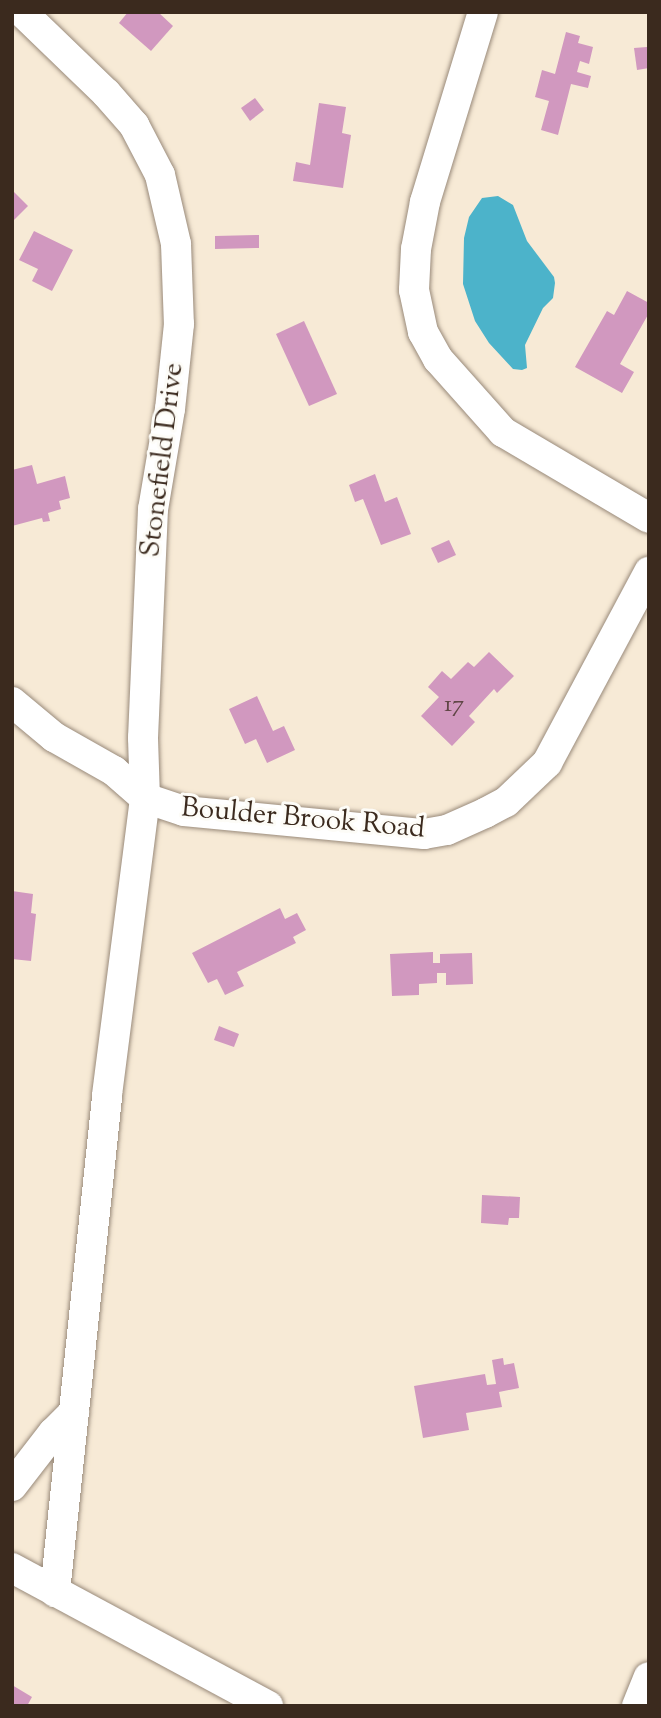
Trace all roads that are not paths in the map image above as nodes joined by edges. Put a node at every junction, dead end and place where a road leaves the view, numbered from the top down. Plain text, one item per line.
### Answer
1 (22, 12) edge
2 (483, 12) edge
3 (649, 518) edge
4 (649, 572) edge
5 (12, 702) edge
6 (145, 798) junction
7 (74, 1412) junction
8 (12, 1486) edge
9 (12, 1568) edge
10 (55, 1592) junction
11 (649, 1677) edge
12 (264, 1705) edge
13 (637, 1706) edge

1 - 6 street, Stonefield Drive
2 - 3 street
4 - 6 street, Boulder Brook Road
5 - 6 street
6 - 7 street, Boulder Brook Road
7 - 8 street
7 - 10 street, Boulder Brook Road
9 - 10 street
10 - 12 street
11 - 13 street

